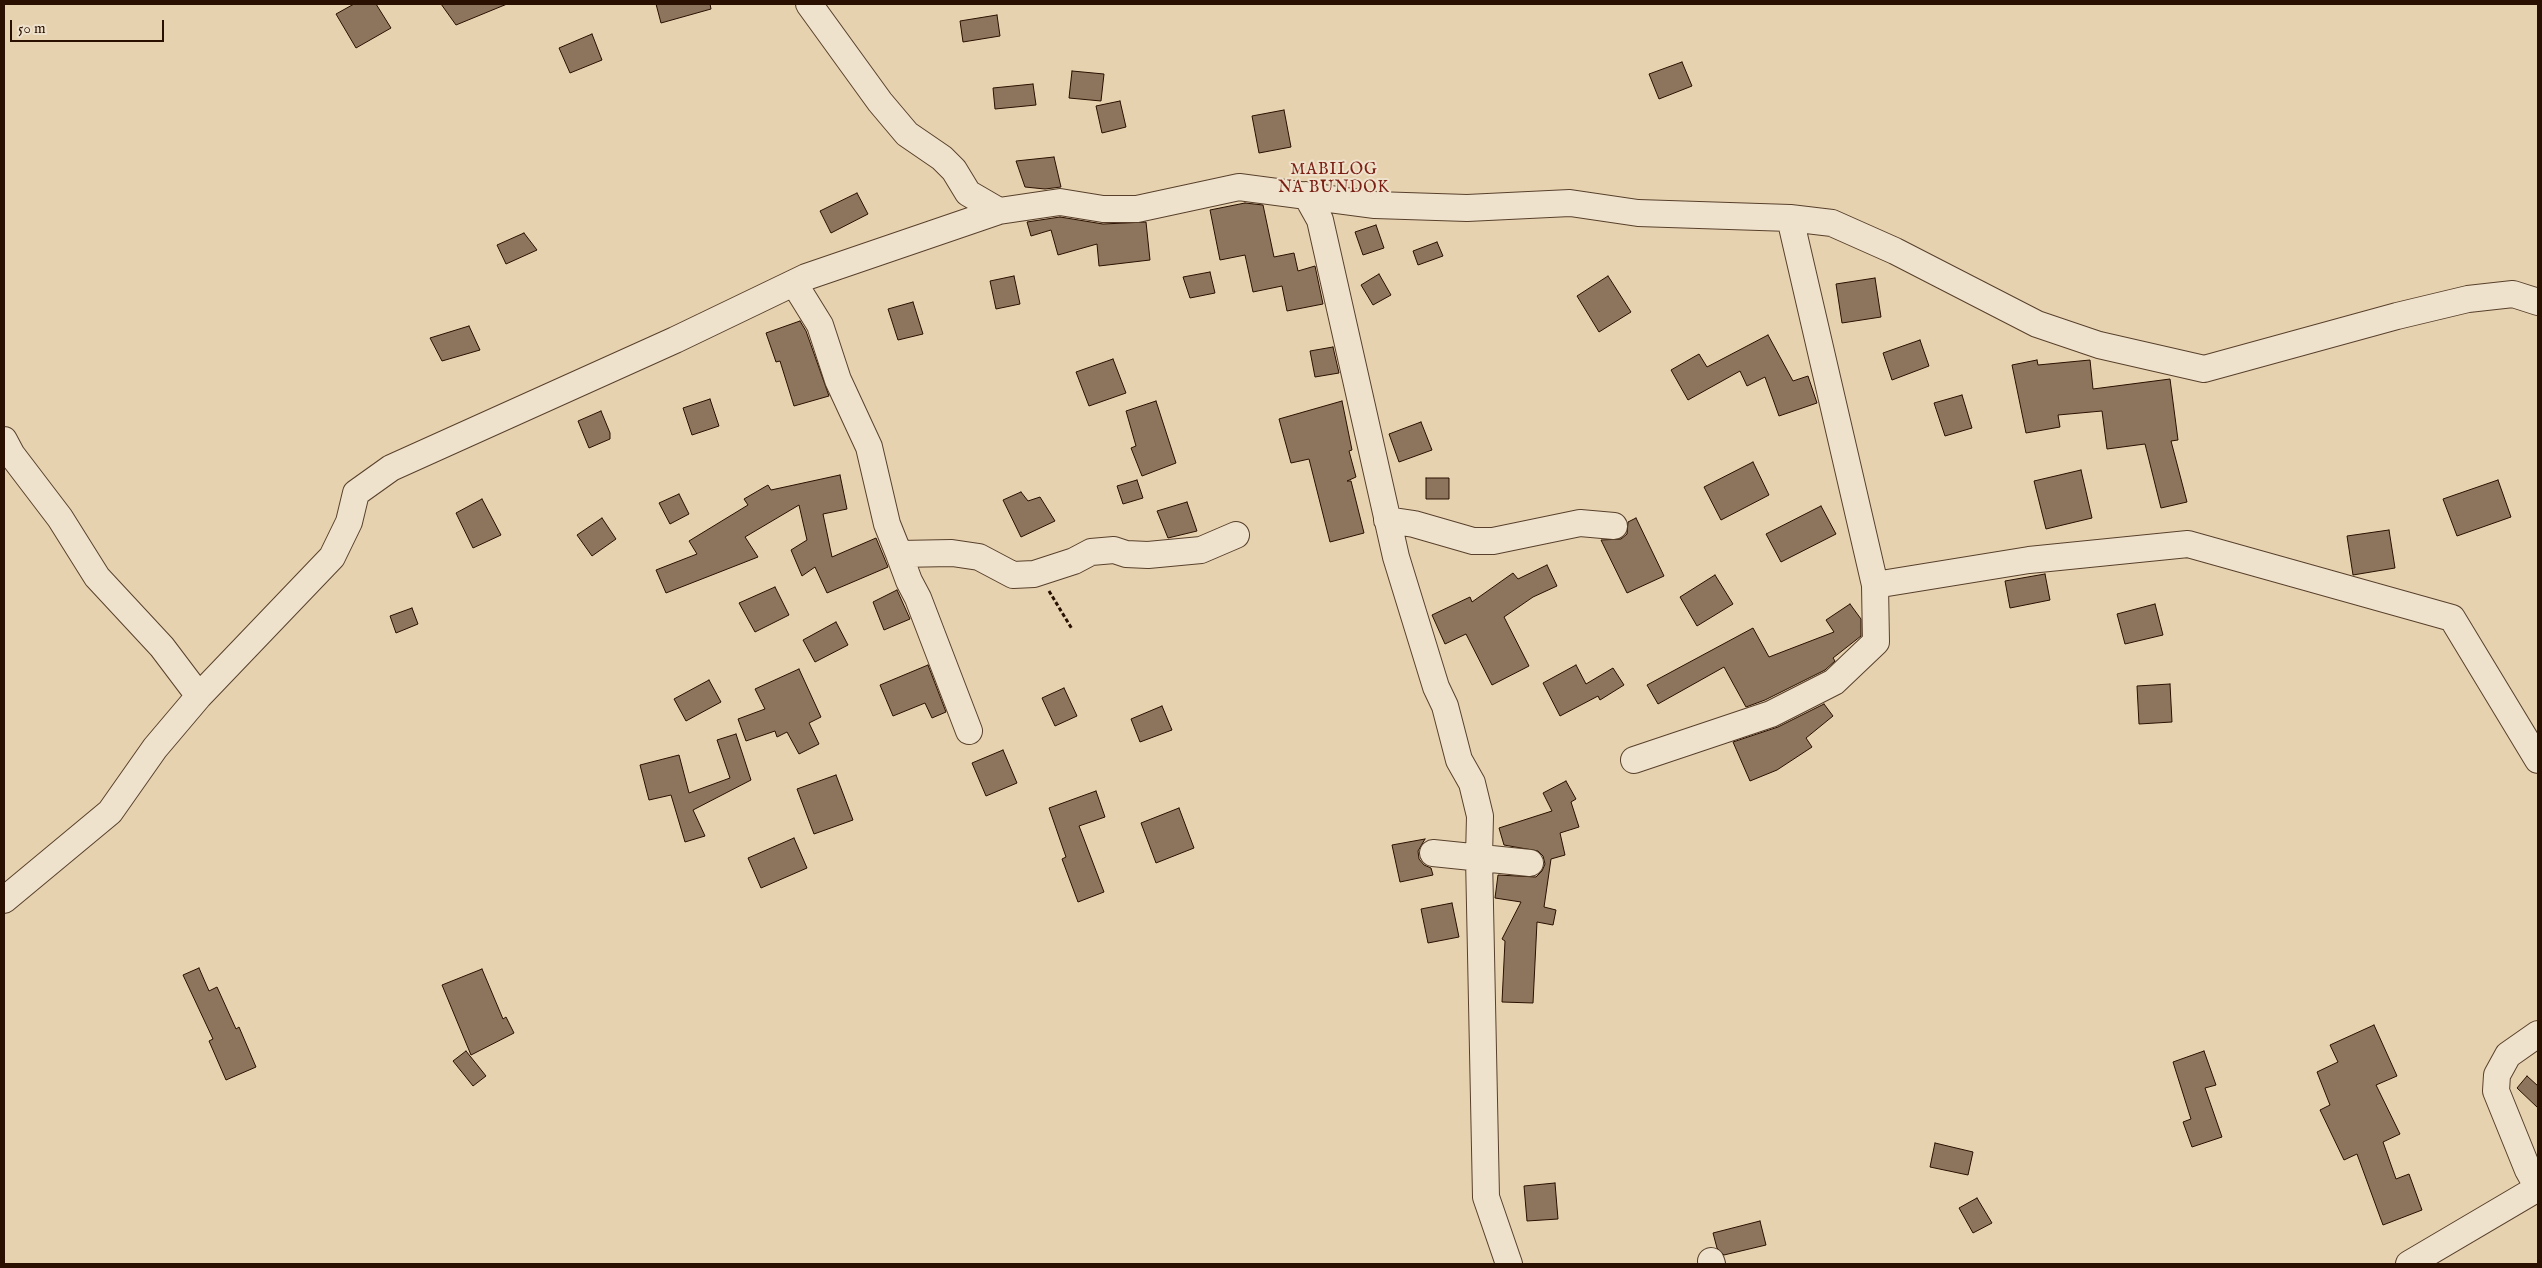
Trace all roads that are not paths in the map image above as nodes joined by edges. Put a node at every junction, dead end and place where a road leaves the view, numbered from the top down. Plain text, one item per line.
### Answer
1 (809, 4) edge
2 (1306, 195) junction
3 (999, 211) junction
4 (1790, 218) junction
5 (794, 283) junction
6 (2538, 302) edge
7 (4, 440) edge
8 (1387, 520) junction
9 (1614, 526) dead end
10 (1236, 534) dead end
11 (899, 554) junction
12 (1875, 585) junction
13 (199, 696) junction
14 (969, 731) dead end
15 (1634, 760) dead end
16 (2538, 760) edge
17 (1433, 853) dead end
18 (1479, 857) junction
19 (1530, 863) dead end
20 (4, 900) edge
21 (2538, 1034) edge
22 (2538, 1188) edge
23 (1509, 1264) edge
24 (2409, 1264) edge

1 - 3 street
2 - 3 street
2 - 4 street
2 - 8 street
3 - 5 street
4 - 6 street
4 - 12 street
5 - 11 street
5 - 13 street
7 - 13 street
8 - 9 street
8 - 18 street
10 - 11 street
11 - 14 street
12 - 15 street
12 - 16 street
13 - 20 street
17 - 18 street
18 - 19 street
18 - 23 street
21 - 22 street
22 - 24 street

